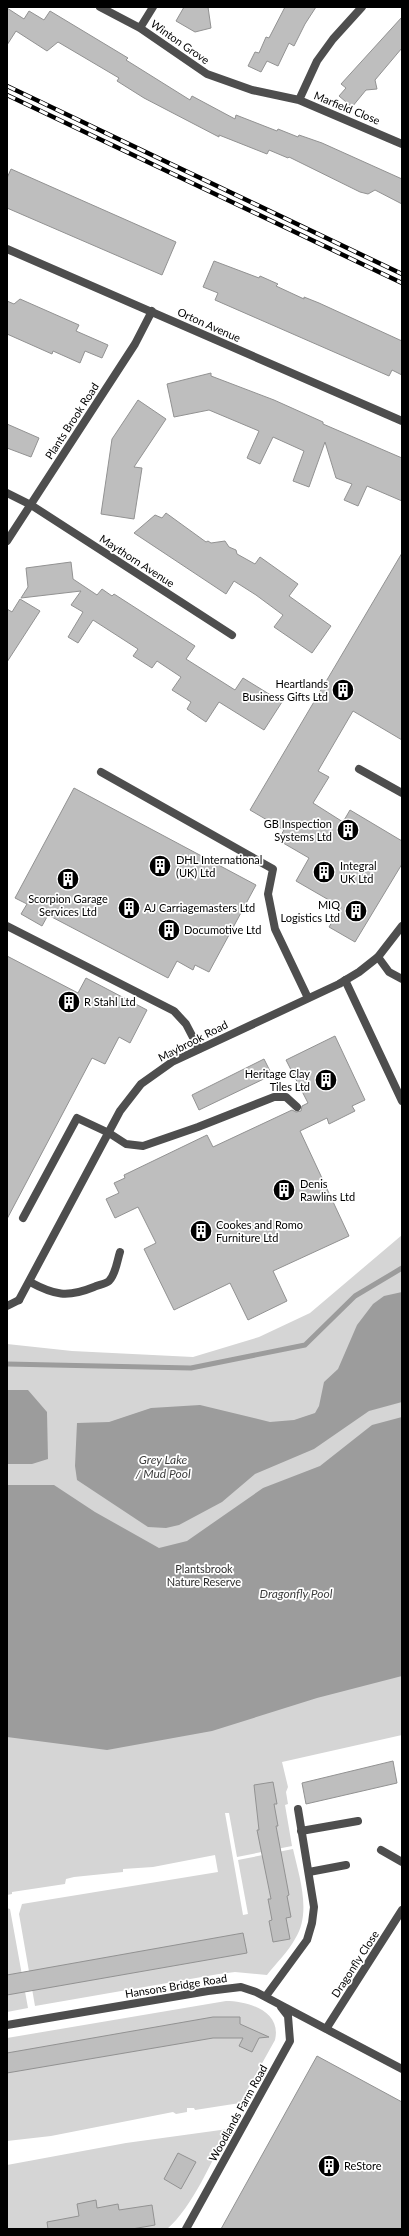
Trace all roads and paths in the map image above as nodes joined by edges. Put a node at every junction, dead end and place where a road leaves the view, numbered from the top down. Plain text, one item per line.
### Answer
1 (100, 7) edge
2 (153, 7) edge
3 (362, 7) edge
4 (140, 28) junction
5 (299, 100) junction
6 (402, 144) edge
7 (7, 249) edge
8 (152, 311) junction
9 (402, 421) edge
10 (7, 492) edge
11 (31, 505) junction
12 (7, 541) edge
13 (232, 635) dead end
14 (359, 769) dead end
15 (101, 772) dead end
16 (402, 793) edge
17 (7, 926) edge
18 (402, 926) edge
19 (378, 957) junction
20 (402, 979) edge
21 (345, 980) junction
22 (308, 998) junction
23 (198, 1049) junction
24 (402, 1101) edge
25 (297, 1107) dead end
26 (108, 1133) junction
27 (23, 1218) dead end
28 (120, 1252) dead end
29 (30, 1282) junction
30 (7, 1306) edge
31 (298, 1809) dead end
32 (358, 1821) dead end
33 (301, 1831) junction
34 (381, 1850) dead end
35 (402, 1862) edge
36 (346, 1865) dead end
37 (309, 1872) junction
38 (402, 1910) edge
39 (266, 1996) junction
40 (280, 2005) junction
41 (7, 2025) edge
42 (326, 2029) junction
43 (402, 2069) edge
44 (186, 2229) edge

1 - 4 street, Winton Grove
2 - 4 street, Winton Grove
3 - 5 street, Marfield Close
4 - 5 street, Winton Grove
5 - 6 street, Marfield Close
7 - 8 street, Orton Avenue
8 - 9 street, Orton Avenue
8 - 11 street, Plants Brook Road
10 - 11 street, Maythorn Avenue
11 - 12 street, Plants Brook Road
11 - 13 street, Maythorn Avenue
14 - 16 street
15 - 22 street
17 - 23 street
18 - 19 street, Maybrook Road
19 - 20 street
19 - 21 street, Maybrook Road
21 - 22 street, Maybrook Road
21 - 24 street
22 - 23 street, Maybrook Road
23 - 26 street, Maybrook Road
25 - 26 street
26 - 27 street
26 - 29 street, Maybrook Road
28 - 29 street
29 - 30 street, Maybrook Road
31 - 33 street
32 - 33 street
33 - 37 street
34 - 35 street
36 - 37 street
37 - 39 street
38 - 42 street, Dragonfly Close
39 - 40 street, Hansons Bridge Road
39 - 41 street, Hansons Bridge Road
40 - 42 street, Hansons Bridge Road
40 - 44 street, Woodlands Farm Road
42 - 43 street, Hansons Bridge Road

